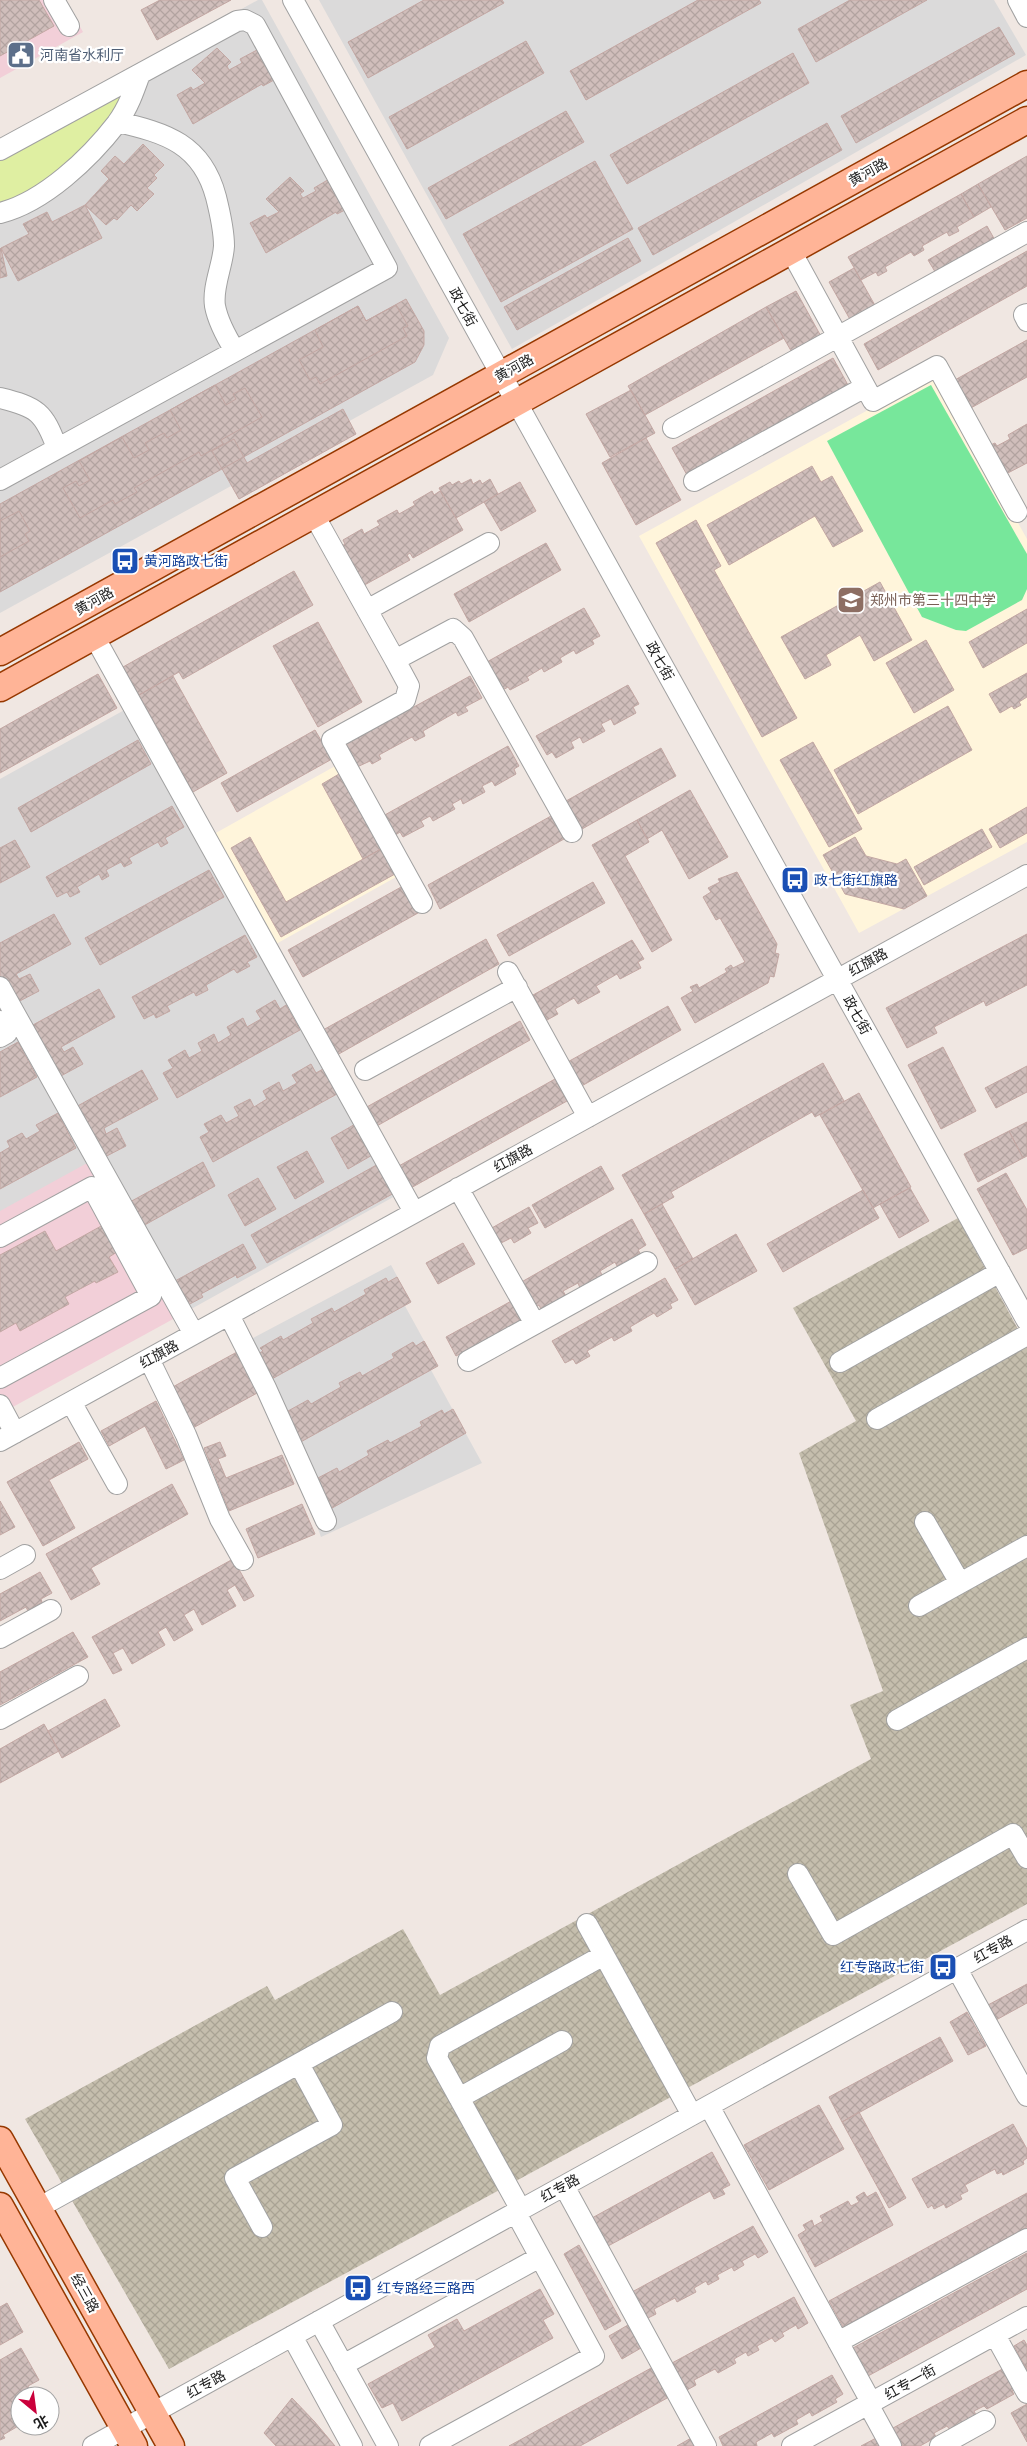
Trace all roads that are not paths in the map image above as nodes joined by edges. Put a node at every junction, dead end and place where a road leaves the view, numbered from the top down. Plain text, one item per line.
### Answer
1 (54, 0) edge
2 (293, 0) edge
3 (1018, 0) edge
4 (1027, 17) edge
5 (69, 26) dead end
6 (140, 74) junction
7 (1027, 84) edge
8 (1027, 120) edge
9 (118, 122) junction
10 (0, 150) edge
11 (0, 213) edge
12 (1027, 232) edge
13 (791, 251) junction
14 (1027, 314) edge
15 (1027, 321) edge
16 (837, 336) junction
17 (235, 351) junction
18 (501, 375) junction
19 (865, 386) junction
20 (0, 398) edge
21 (516, 403) junction
22 (673, 428) dead end
23 (58, 448) junction
24 (0, 480) edge
25 (694, 481) dead end
26 (1017, 512) dead end
27 (314, 515) junction
28 (489, 543) dead end
29 (367, 610) junction
30 (94, 636) junction
31 (0, 652) edge
32 (394, 660) junction
33 (0, 688) edge
34 (572, 832) dead end
35 (1027, 875) edge
36 (422, 904) dead end
37 (837, 980) junction
38 (0, 987) edge
39 (0, 1021) edge
40 (0, 1037) edge
41 (365, 1070) dead end
42 (588, 1117) junction
43 (458, 1188) junction
44 (414, 1212) junction
45 (0, 1237) edge
46 (647, 1262) dead end
47 (1000, 1272) junction
48 (228, 1315) junction
49 (1027, 1321) edge
50 (535, 1324) junction
51 (194, 1334) junction
52 (1027, 1335) edge
53 (149, 1359) junction
54 (468, 1361) dead end
55 (840, 1362) dead end
56 (0, 1378) edge
57 (71, 1402) junction
58 (0, 1406) edge
59 (877, 1419) dead end
60 (7, 1437) edge
61 (117, 1484) dead end
62 (326, 1522) dead end
63 (925, 1522) dead end
64 (1027, 1546) edge
65 (25, 1555) dead end
66 (243, 1560) dead end
67 (0, 1569) edge
68 (960, 1583) junction
69 (919, 1606) dead end
70 (51, 1610) dead end
71 (0, 1638) edge
72 (1027, 1648) edge
73 (78, 1676) dead end
74 (0, 1719) edge
75 (896, 1720) dead end
76 (1027, 1858) edge
77 (798, 1874) dead end
78 (587, 1924) dead end
79 (1027, 1930) edge
80 (604, 1955) junction
81 (957, 1969) junction
82 (392, 2012) dead end
83 (562, 2040) dead end
84 (298, 2064) junction
85 (1027, 2096) edge
86 (459, 2098) junction
87 (701, 2110) junction
88 (0, 2140) edge
89 (564, 2186) junction
90 (0, 2206) edge
91 (38, 2208) junction
92 (518, 2211) junction
93 (262, 2227) dead end
94 (1027, 2239) edge
95 (540, 2257) junction
96 (1027, 2317) edge
97 (320, 2321) junction
98 (995, 2335) junction
99 (292, 2336) junction
100 (838, 2342) junction
101 (344, 2365) junction
102 (1027, 2393) edge
103 (870, 2403) junction
104 (152, 2413) junction
105 (985, 2421) dead end
106 (129, 2437) edge
107 (971, 2439) edge
108 (93, 2446) edge
109 (171, 2446) edge
110 (352, 2446) edge
111 (388, 2446) edge
112 (430, 2446) edge
113 (706, 2446) edge
114 (792, 2446) edge
115 (891, 2446) edge
116 (940, 2446) edge

1 - 5 street
2 - 18 street, 政七街
3 - 4 street
6 - 9 street
6 - 10 street
6 - 17 street
7 - 18 main road, 黄河路
8 - 13 main road
9 - 11 street
9 - 17 street
12 - 16 street
13 - 16 street
13 - 21 main road
14 - 15 street
16 - 19 street
16 - 22 street
17 - 23 street
18 - 21 street, 政七街
18 - 31 main road, 黄河路
19 - 25 street
19 - 26 street
20 - 23 street
21 - 27 main road
21 - 37 street, 政七街
23 - 24 street
27 - 29 street
27 - 30 main road
28 - 29 street
29 - 32 street
30 - 33 main road
30 - 44 street
32 - 34 street
32 - 36 street
35 - 37 street, 红旗路
37 - 42 street, 红旗路
37 - 47 street, 政七街
38 - 51 street
39 - 40 street
41 - 42 street
42 - 43 street, 红旗路
43 - 44 street, 红旗路
43 - 50 street
44 - 48 street, 红旗路
45 - 56 street
46 - 50 street
47 - 49 street, 政七街
47 - 55 street
48 - 51 street, 红旗路
48 - 62 street
50 - 54 street
51 - 53 street, 红旗路
52 - 59 street
53 - 57 street, 红旗路
53 - 66 street
57 - 60 street, 红旗路
57 - 61 street
58 - 60 street
63 - 68 street
64 - 68 street
65 - 67 street
68 - 69 street
70 - 71 street
72 - 75 street
73 - 74 street
76 - 77 street
78 - 80 street
79 - 81 street, 红专路
80 - 86 street
80 - 87 street
81 - 85 street
81 - 87 street, 红专路
82 - 84 street
83 - 86 street
84 - 91 street
84 - 93 street
86 - 92 street
87 - 89 street, 红专路
87 - 100 street
88 - 91 main road, 经三路
89 - 92 street, 红专路
89 - 113 street
90 - 106 main road
91 - 104 main road, 经三路
92 - 95 street
92 - 97 street, 红专路
94 - 100 street
95 - 101 street
95 - 112 street
96 - 98 street, 红专一街
97 - 99 street, 红专路
97 - 101 street
98 - 102 street
98 - 103 street, 红专一街
99 - 104 street, 红专路
99 - 110 street
100 - 103 street
101 - 111 street
103 - 114 street, 红专一街
103 - 115 street
104 - 106 street, 红专路
104 - 109 main road, 经三路
105 - 107 street
106 - 108 street, 红专路
107 - 116 street

